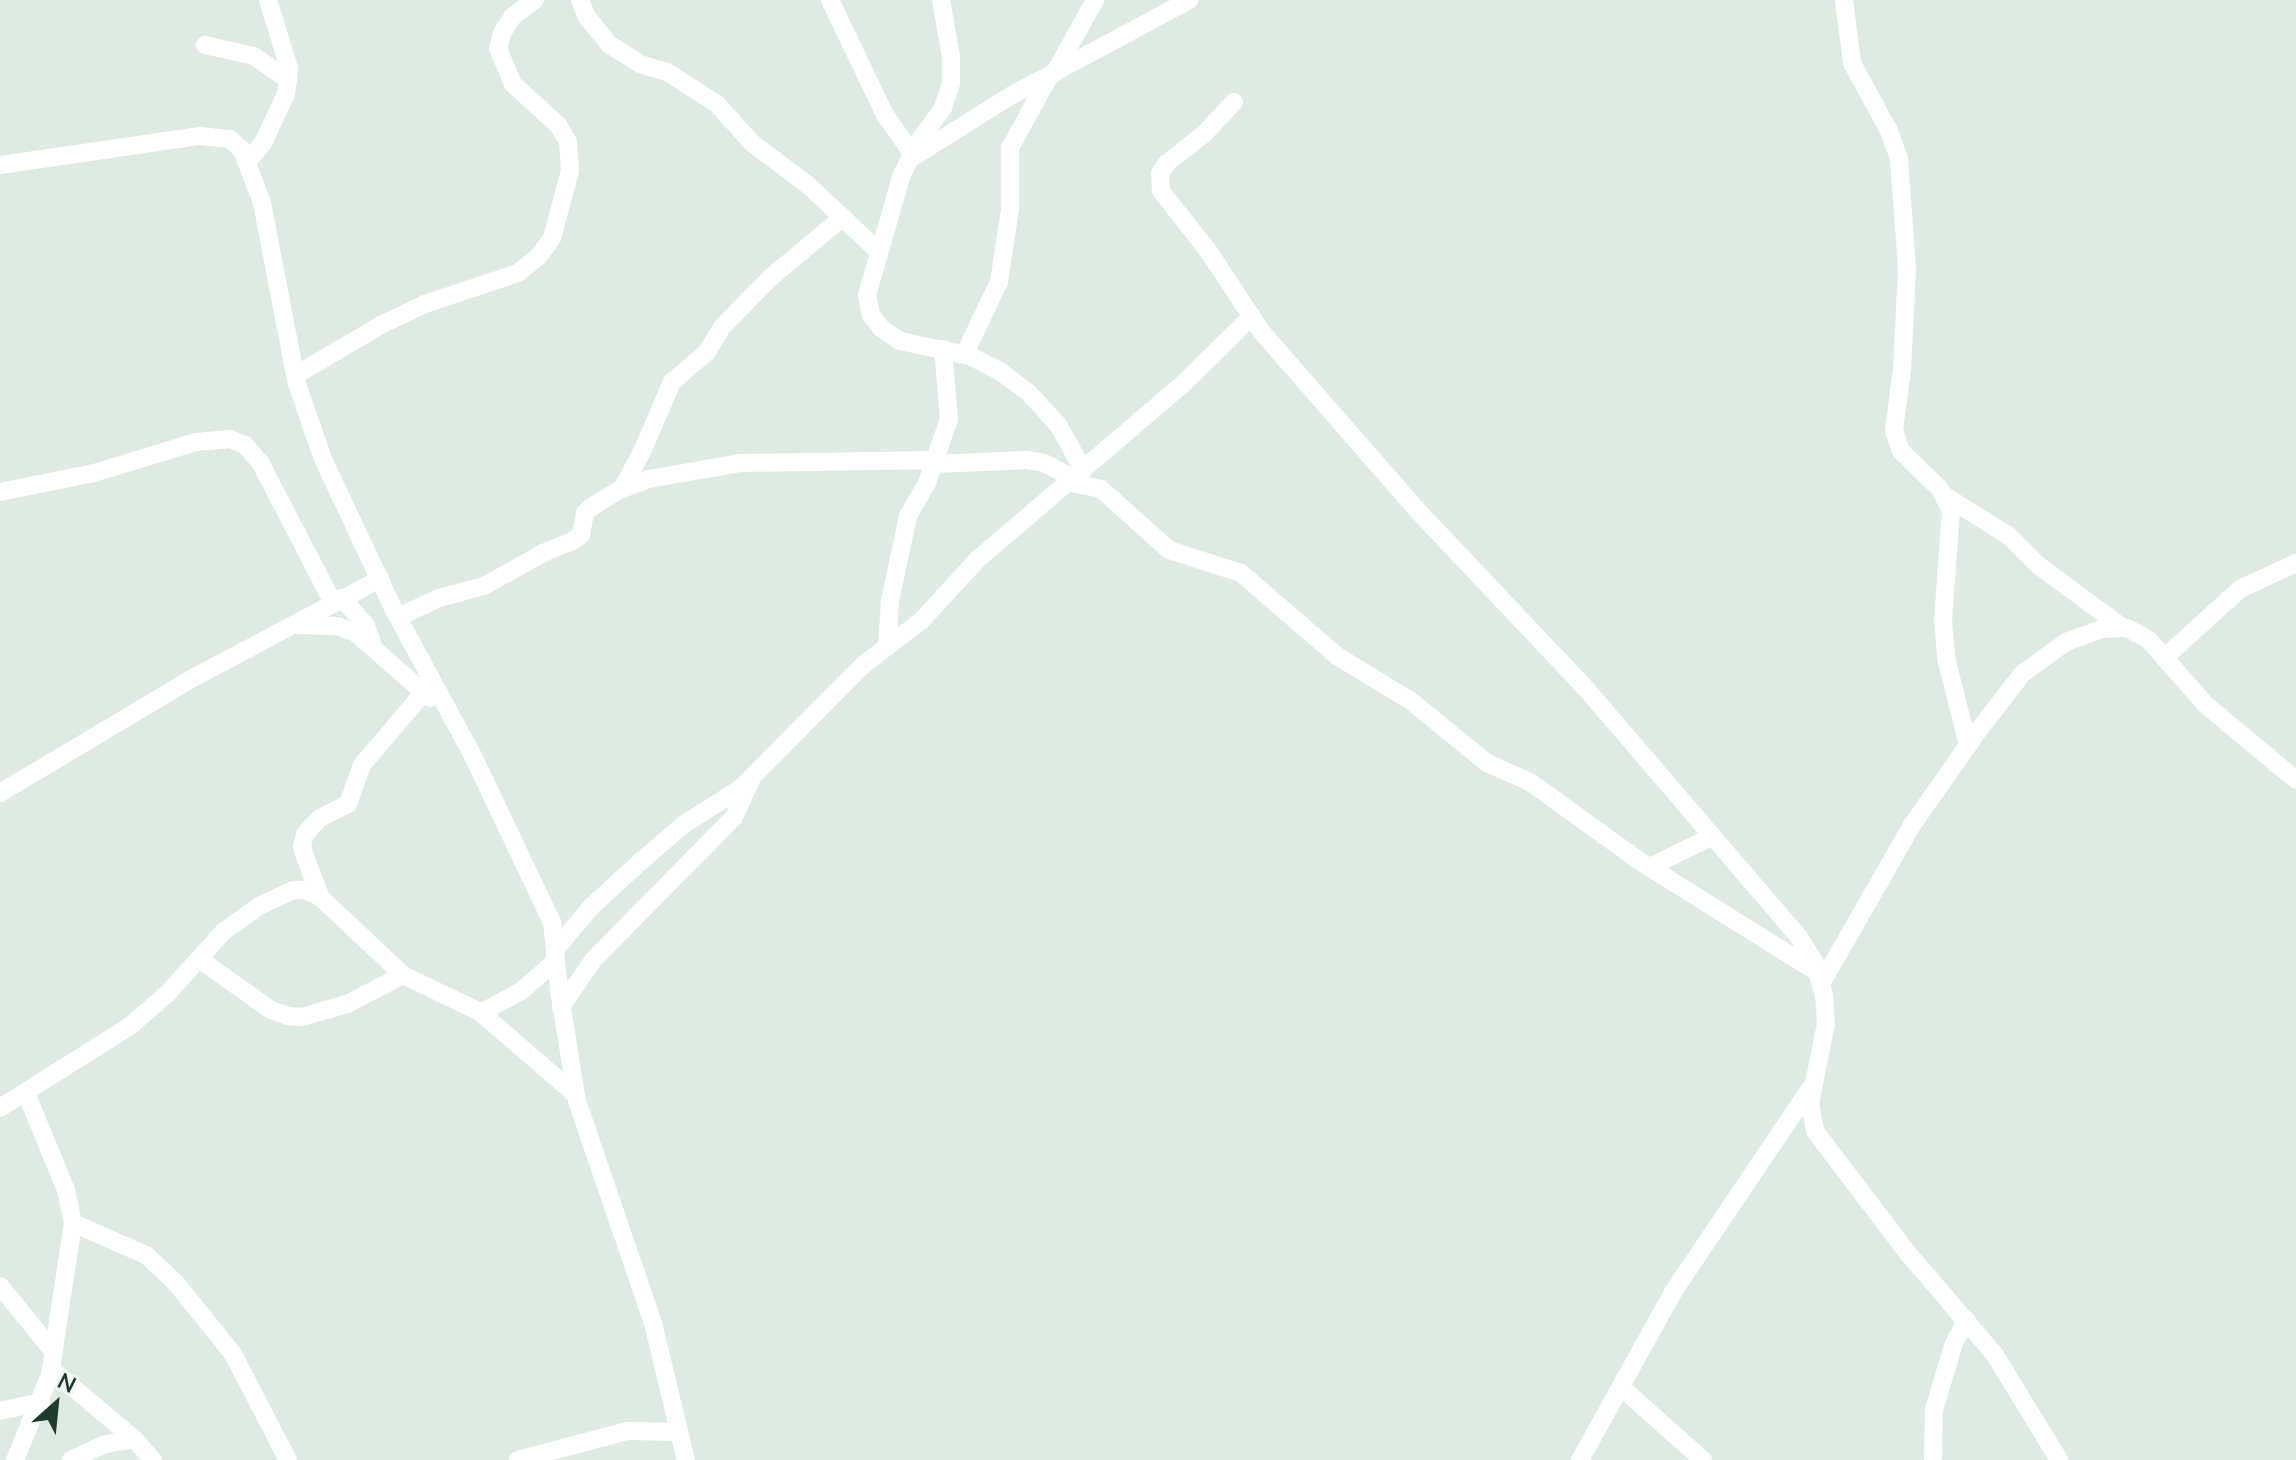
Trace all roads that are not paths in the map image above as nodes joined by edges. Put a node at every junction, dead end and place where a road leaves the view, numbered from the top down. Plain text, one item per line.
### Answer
1 (268, 0) edge
2 (535, 0) edge
3 (580, 0) edge
4 (830, 0) edge
5 (941, 0) edge
6 (1095, 0) edge
7 (1189, 0) edge
8 (1844, 0) edge
9 (205, 45) dead end
10 (1052, 75) junction
11 (288, 80) junction
12 (1234, 102) dead end
13 (911, 156) junction
14 (247, 162) junction
15 (0, 165) edge
16 (843, 217) junction
17 (877, 250) junction
18 (1252, 316) junction
19 (943, 349) junction
20 (964, 355) junction
21 (296, 375) junction
22 (936, 462) junction
23 (1075, 476) junction
24 (622, 489) junction
25 (0, 492) edge
26 (1945, 496) junction
27 (2296, 563) edge
28 (380, 579) junction
29 (337, 600) junction
30 (398, 617) junction
31 (291, 625) junction
32 (2123, 628) junction
33 (373, 645) junction
34 (887, 647) junction
35 (2164, 658) junction
36 (423, 693) junction
37 (447, 709) junction
38 (1968, 745) junction
39 (755, 773) junction
40 (2296, 780) edge
41 (0, 793) edge
42 (1711, 837) junction
43 (1650, 867) junction
44 (321, 898) junction
45 (555, 956) junction
46 (199, 959) junction
47 (403, 975) junction
48 (1819, 978) junction
49 (561, 1007) junction
50 (481, 1013) junction
51 (1814, 1084) junction
52 (26, 1093) junction
53 (576, 1095) junction
54 (0, 1108) edge
55 (73, 1223) junction
56 (0, 1286) edge
57 (1967, 1320) junction
58 (52, 1361) junction
59 (1621, 1387) junction
60 (41, 1402) junction
61 (0, 1411) edge
62 (679, 1432) junction
63 (134, 1439) junction
64 (15, 1460) edge
65 (71, 1460) edge
66 (153, 1460) edge
67 (288, 1460) edge
68 (518, 1460) edge
69 (686, 1460) edge
70 (1580, 1460) edge
71 (1703, 1460) edge
72 (1933, 1460) edge
73 (2059, 1460) edge

1 - 11 street
2 - 21 street
3 - 16 street
4 - 13 street
5 - 13 street
6 - 10 street
7 - 10 street
8 - 26 street
9 - 11 street
10 - 13 street
10 - 20 street
11 - 14 street
12 - 18 street
13 - 17 street
14 - 15 street
14 - 21 street
16 - 17 street
16 - 24 street
17 - 19 street
18 - 23 street
18 - 42 street
19 - 20 street
19 - 22 street
20 - 23 street
21 - 28 street
22 - 23 street
22 - 24 street
22 - 34 street
23 - 34 street
23 - 43 street
24 - 30 street
25 - 29 street
26 - 32 street
26 - 38 street
27 - 35 street
28 - 29 street
28 - 30 street
29 - 31 street
29 - 33 street
30 - 37 street
31 - 33 street
31 - 41 street
32 - 35 street
32 - 38 street
33 - 36 street
34 - 39 street
35 - 40 street
36 - 37 street
36 - 44 street
37 - 45 street
38 - 48 street
39 - 45 street
39 - 49 street
42 - 43 street
42 - 48 street
43 - 48 street
44 - 46 street
44 - 47 street
45 - 49 street
45 - 50 street
46 - 47 street
46 - 52 street
47 - 50 street
48 - 51 street
49 - 53 street
50 - 53 street
51 - 57 street
51 - 59 street
52 - 54 street
52 - 55 street
53 - 62 street
55 - 58 street
55 - 67 street
56 - 58 street
57 - 72 street
57 - 73 street
58 - 60 street
58 - 63 street
59 - 70 street
59 - 71 street
60 - 61 street
60 - 64 street
62 - 68 street
62 - 69 street
63 - 65 street
63 - 66 street

